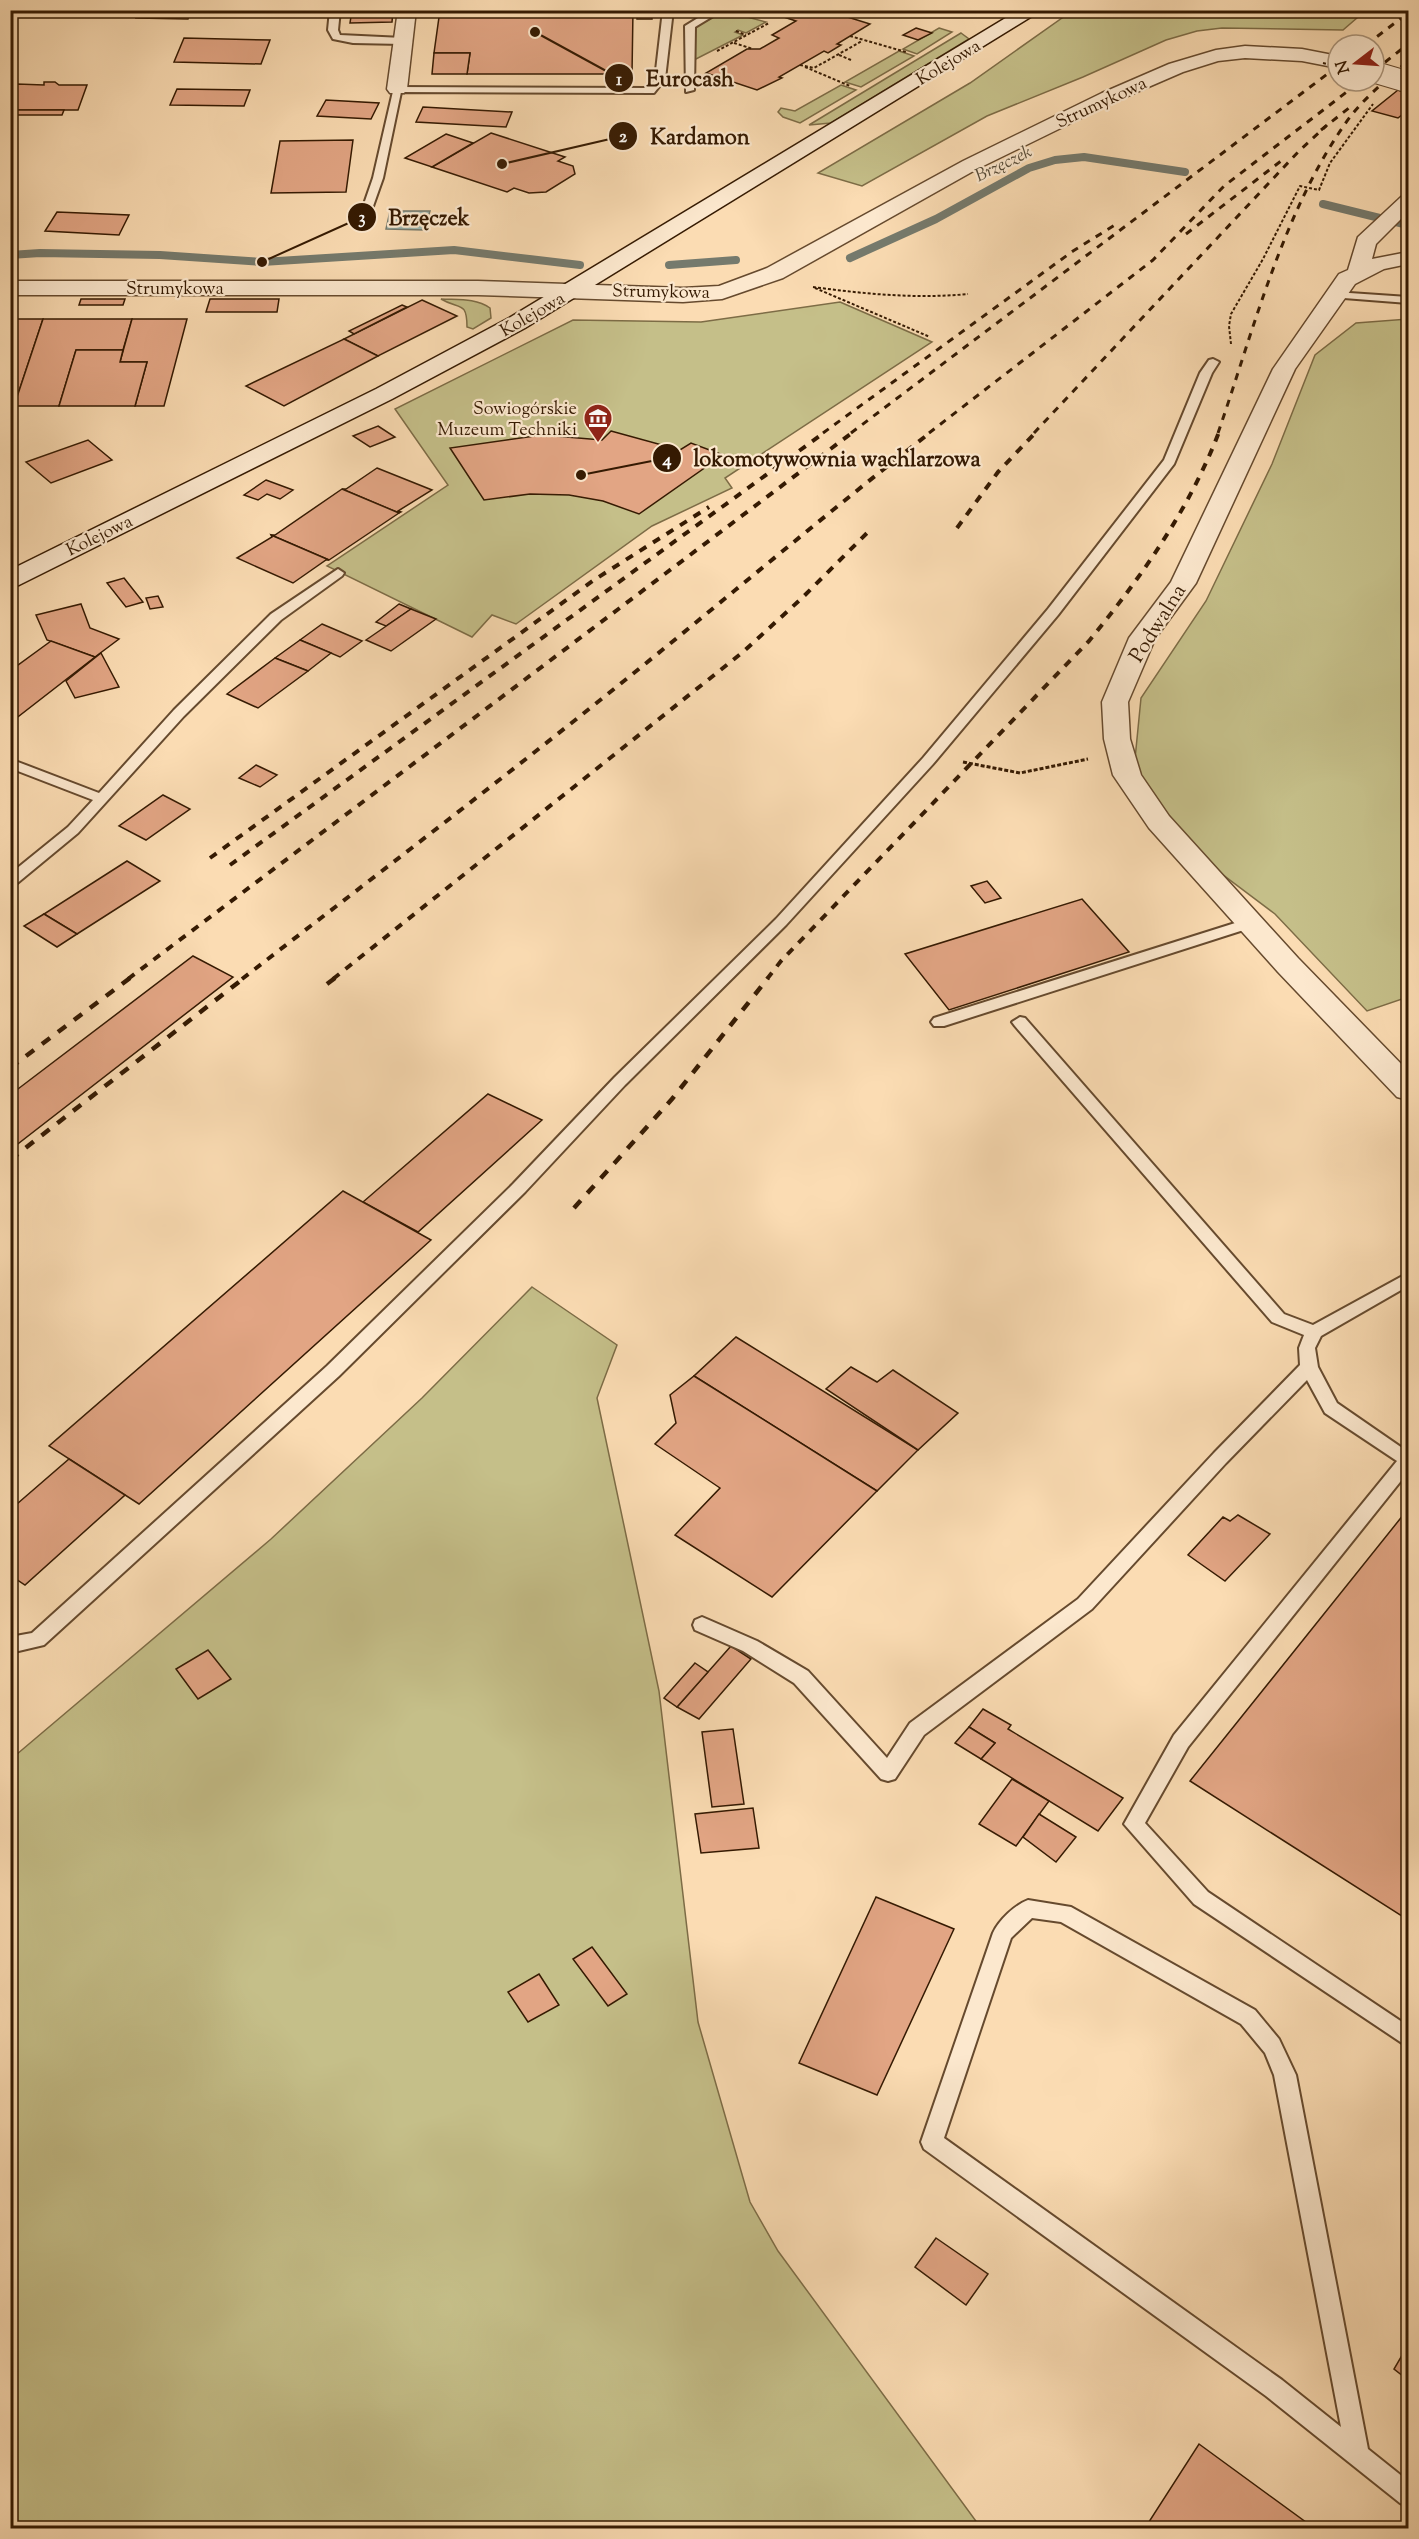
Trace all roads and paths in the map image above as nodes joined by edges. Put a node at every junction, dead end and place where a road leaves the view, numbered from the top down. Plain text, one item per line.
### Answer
1 (335, 10) edge
2 (407, 10) edge
3 (668, 10) edge
4 (719, 10) edge
5 (1033, 10) edge
6 (769, 23) dead end
7 (736, 31) dead end
8 (747, 35) junction
9 (850, 36) dead end
10 (856, 38) junction
11 (403, 41) junction
12 (733, 42) junction
13 (753, 49) dead end
14 (900, 50) dead end
15 (838, 55) junction
16 (850, 60) dead end
17 (1326, 61) edge
18 (689, 64) junction
19 (800, 65) dead end
20 (805, 67) junction
21 (1386, 76) edge
22 (1408, 82) edge
23 (844, 83) dead end
24 (397, 89) junction
25 (689, 90) dead end
26 (1378, 98) dead end
27 (378, 178) junction
28 (391, 178) dead end
29 (1403, 206) edge
30 (368, 207) dead end
31 (1408, 258) edge
32 (1358, 272) junction
33 (10, 288) edge
34 (573, 290) junction
35 (968, 294) dead end
36 (1335, 295) junction
37 (1408, 300) edge
38 (930, 337) dead end
39 (1213, 362) joint
40 (338, 573) dead end
41 (10, 580) edge
42 (1121, 752) junction
43 (933, 756) junction
44 (10, 763) edge
45 (103, 799) junction
46 (10, 882) edge
47 (1251, 923) junction
48 (939, 1022) dead end
49 (1020, 1022) dead end
50 (1408, 1089) edge
51 (1408, 1279) edge
52 (1314, 1332) junction
53 (1309, 1367) junction
54 (1408, 1460) edge
55 (702, 1624) dead end
56 (10, 1645) edge
57 (1408, 2037) edge
58 (1358, 2455) junction
59 (1408, 2495) edge

1 - 11 lane
2 - 11 street
3 - 24 lane
4 - 18 lane
5 - 34 street, Kolejowa
6 - 8 path
7 - 8 path
8 - 12 path
9 - 10 path
10 - 14 path
10 - 15 path
11 - 24 street
12 - 13 path
12 - 18 path
15 - 16 path
15 - 20 path
17 - 34 street, Strumykowa
18 - 25 lane
19 - 20 path
20 - 23 path
21 - 22 street, bridge
24 - 27 lane
26 - 39 path
27 - 28 lane
27 - 30 lane
29 - 32 street
31 - 32 street, Podwalna
32 - 36 street, Podwalna
33 - 34 street, Strumykowa
34 - 41 street, Kolejowa
35 - 38 path
36 - 37 lane
36 - 42 street, Podwalna
39 - 43 lane
40 - 45 lane
42 - 43 path
42 - 47 street, Podwalna
43 - 56 lane
44 - 45 lane
45 - 46 lane
47 - 48 lane
47 - 50 street, Podwalna
49 - 52 lane
51 - 52 lane
52 - 53 lane
53 - 54 lane
53 - 55 lane
54 - 57 lane
58 - 58 lane
58 - 59 lane

